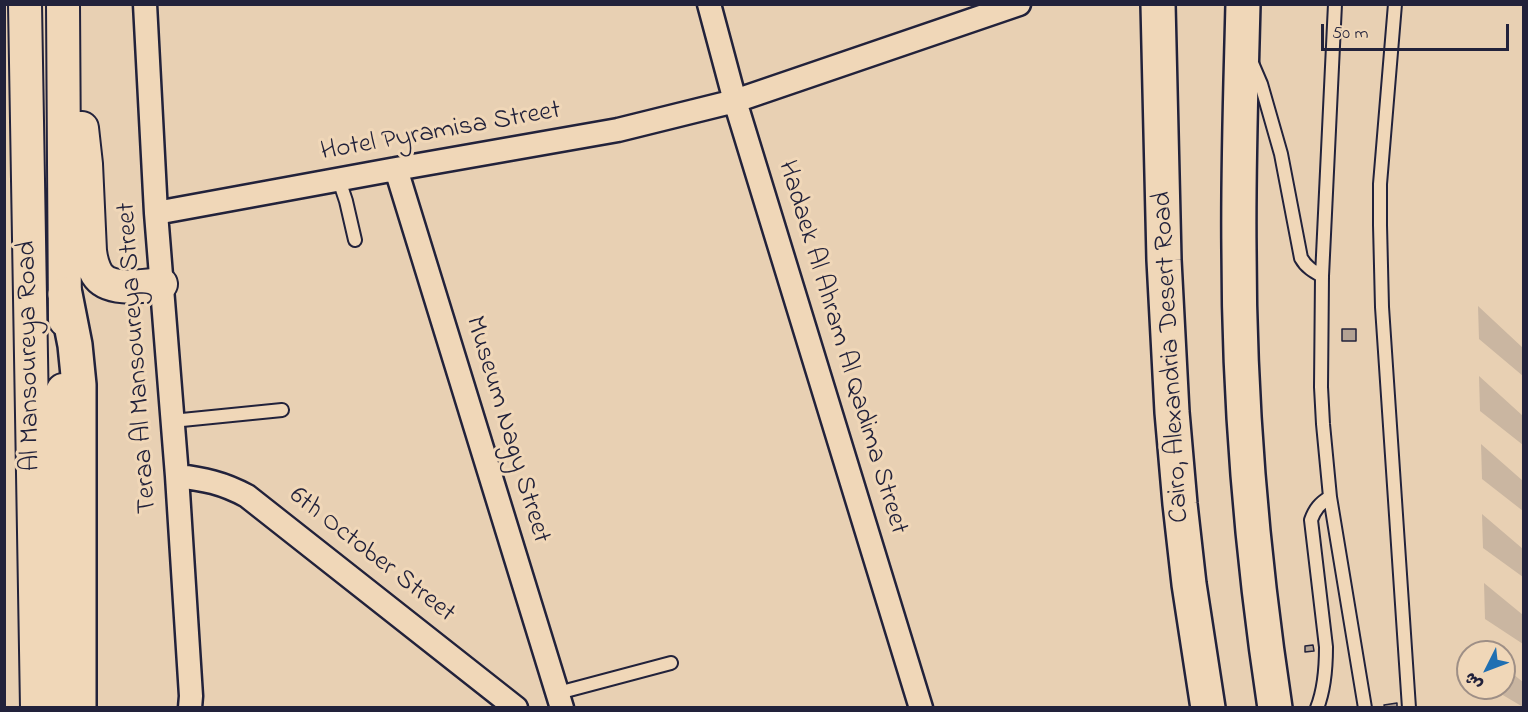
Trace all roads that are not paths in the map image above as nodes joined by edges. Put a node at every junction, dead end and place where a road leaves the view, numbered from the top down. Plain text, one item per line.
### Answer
1 (63, 4) edge
2 (145, 4) edge
3 (709, 4) edge
4 (1019, 4) edge
5 (1158, 4) edge
6 (1244, 4) edge
7 (1335, 4) edge
8 (1395, 4) edge
9 (18, 7) edge
10 (974, 13) edge
11 (1242, 47) junction
12 (64, 64) junction
13 (735, 101) junction
14 (396, 169) junction
15 (339, 180) junction
16 (156, 213) junction
17 (355, 240) dead end
18 (1322, 276) junction
19 (161, 284) junction
20 (65, 294) junction
21 (282, 410) dead end
22 (172, 421) junction
23 (177, 476) junction
24 (1330, 497) junction
25 (671, 663) dead end
26 (560, 700) edge
27 (37, 708) edge
28 (57, 708) edge
29 (79, 708) edge
30 (190, 708) edge
31 (516, 708) edge
32 (921, 708) edge
33 (1208, 708) edge
34 (1275, 708) edge
35 (1317, 708) edge
36 (1365, 708) edge
37 (1409, 708) edge

1 - 12 main road, Al Mansoureya Road
2 - 16 street, Teraa Al Mansoureya Street
3 - 13 street, Hadaek Al Ahram Al Qadima Street
4 - 10 street, Hotel Pyramisa Street
5 - 33 highway, Cairo, Alexandria Desert Road
6 - 11 highway
7 - 18 lane
8 - 37 lane
9 - 27 main road, Al Mansoureya Road
10 - 13 street, Hotel Pyramisa Street
11 - 18 lane
11 - 34 highway
12 - 19 main road
12 - 20 main road, Al Mansoureya Road
13 - 14 street, Hotel Pyramisa Street
13 - 32 street, Hadaek Al Ahram Al Qadima Street
14 - 15 street, Hotel Pyramisa Street
14 - 26 street, Museum Nagy Street
15 - 16 street, Hotel Pyramisa Street
15 - 17 lane
16 - 19 street, Teraa Al Mansoureya Street
18 - 24 lane
19 - 22 street, Teraa Al Mansoureya Street
20 - 28 main road, Al Mansoureya Road
20 - 29 highway
21 - 22 lane
22 - 23 street, Teraa Al Mansoureya Street
23 - 30 street, Teraa Al Mansoureya Street
23 - 31 street, 6th October Street
24 - 35 lane
24 - 36 lane
25 - 26 lane

